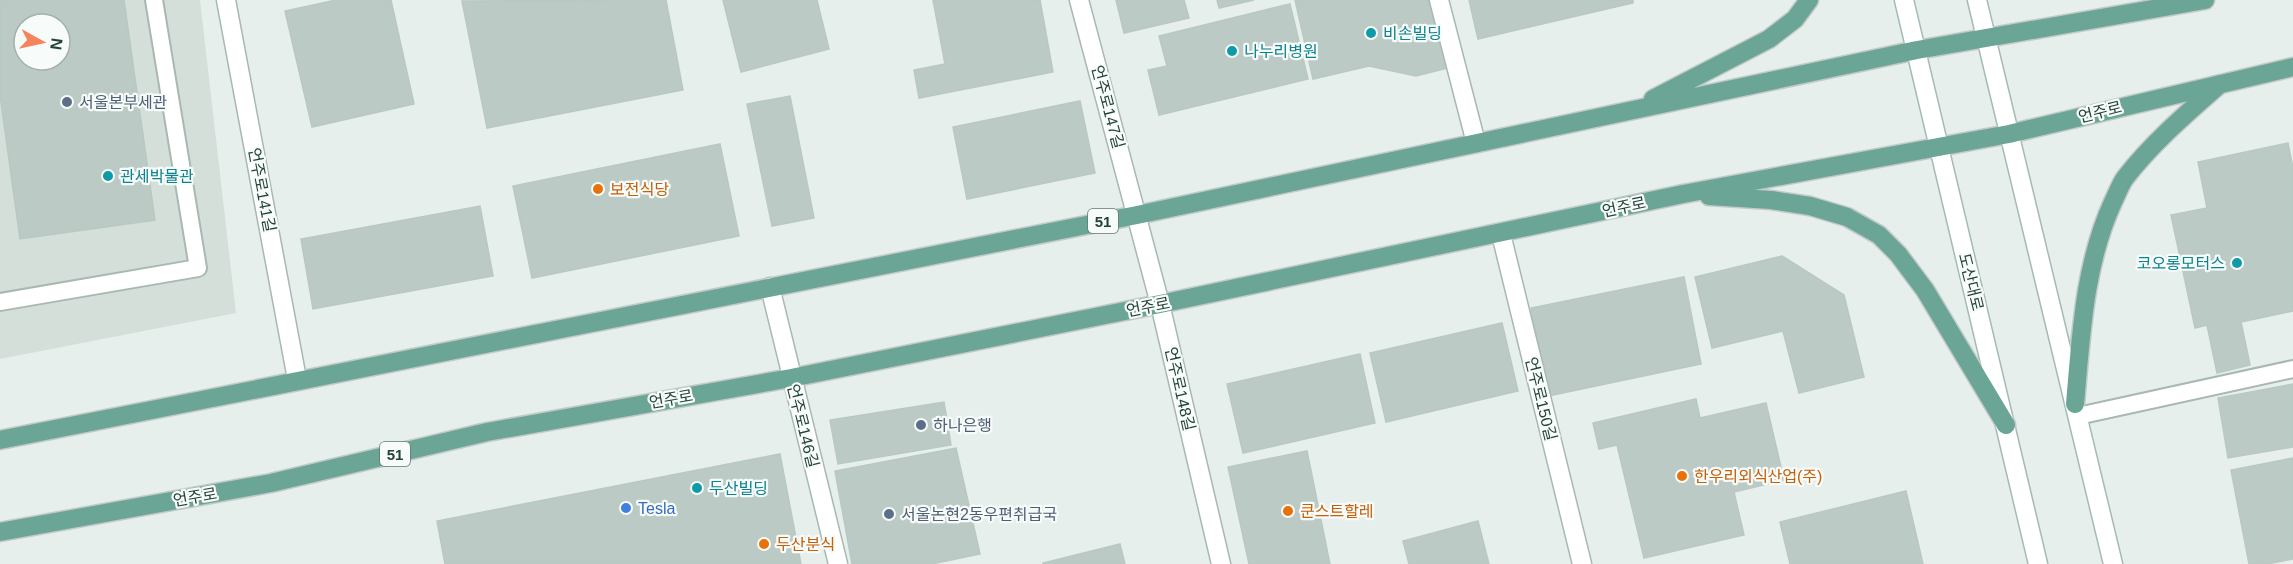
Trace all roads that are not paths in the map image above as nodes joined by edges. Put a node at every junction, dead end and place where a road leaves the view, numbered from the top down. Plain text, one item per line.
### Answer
1 (154, 0) edge
2 (226, 0) edge
3 (1079, 0) edge
4 (1439, 0) edge
5 (1809, 0) edge
6 (1904, 0) edge
7 (1977, 0) edge
8 (2205, 0) edge
9 (1986, 39) junction
10 (1917, 50) junction
11 (2293, 67) edge
12 (2222, 82) junction
13 (1632, 110) junction
14 (2009, 134) junction
15 (1476, 143) junction
16 (1938, 148) junction
17 (1683, 194) junction
18 (1137, 215) junction
19 (1501, 234) junction
20 (770, 287) junction
21 (0, 302) edge
22 (1160, 304) junction
23 (2293, 369) edge
24 (791, 378) junction
25 (297, 379) junction
26 (2076, 410) junction
27 (2006, 425) junction
28 (0, 440) edge
29 (0, 532) edge
30 (838, 564) edge
31 (1221, 564) edge
32 (1582, 564) edge
33 (2038, 564) edge
34 (2113, 564) edge

1 - 21 lane
2 - 25 street, 언주로141길
3 - 18 street, 언주로147길
4 - 15 street
5 - 13 main road
6 - 10 street, 도산대로
7 - 9 street
8 - 9 main road, 51
9 - 10 main road, 51
9 - 14 street
10 - 13 main road, 51
10 - 16 street, 도산대로
11 - 12 main road, 언주로 / 51
12 - 14 main road, 언주로 / 51
12 - 26 main road
13 - 15 main road, 51
14 - 16 main road, 언주로 / 51
14 - 26 street
15 - 18 main road, 51
16 - 17 main road, 언주로 / 51
16 - 27 street, 도산대로
17 - 19 main road, 언주로 / 51
17 - 27 main road
18 - 20 main road, 51
18 - 22 street, 언주로148길
19 - 22 main road, 언주로 / 51
19 - 32 street, 언주로150길
20 - 24 street, 언주로146길
20 - 25 main road, 51
22 - 24 main road, 언주로 / 51
22 - 31 street, 언주로148길
23 - 26 lane
24 - 29 main road, 언주로 / 51
24 - 30 street, 언주로146길
25 - 28 main road, 51
26 - 34 street
27 - 33 street, 도산대로

